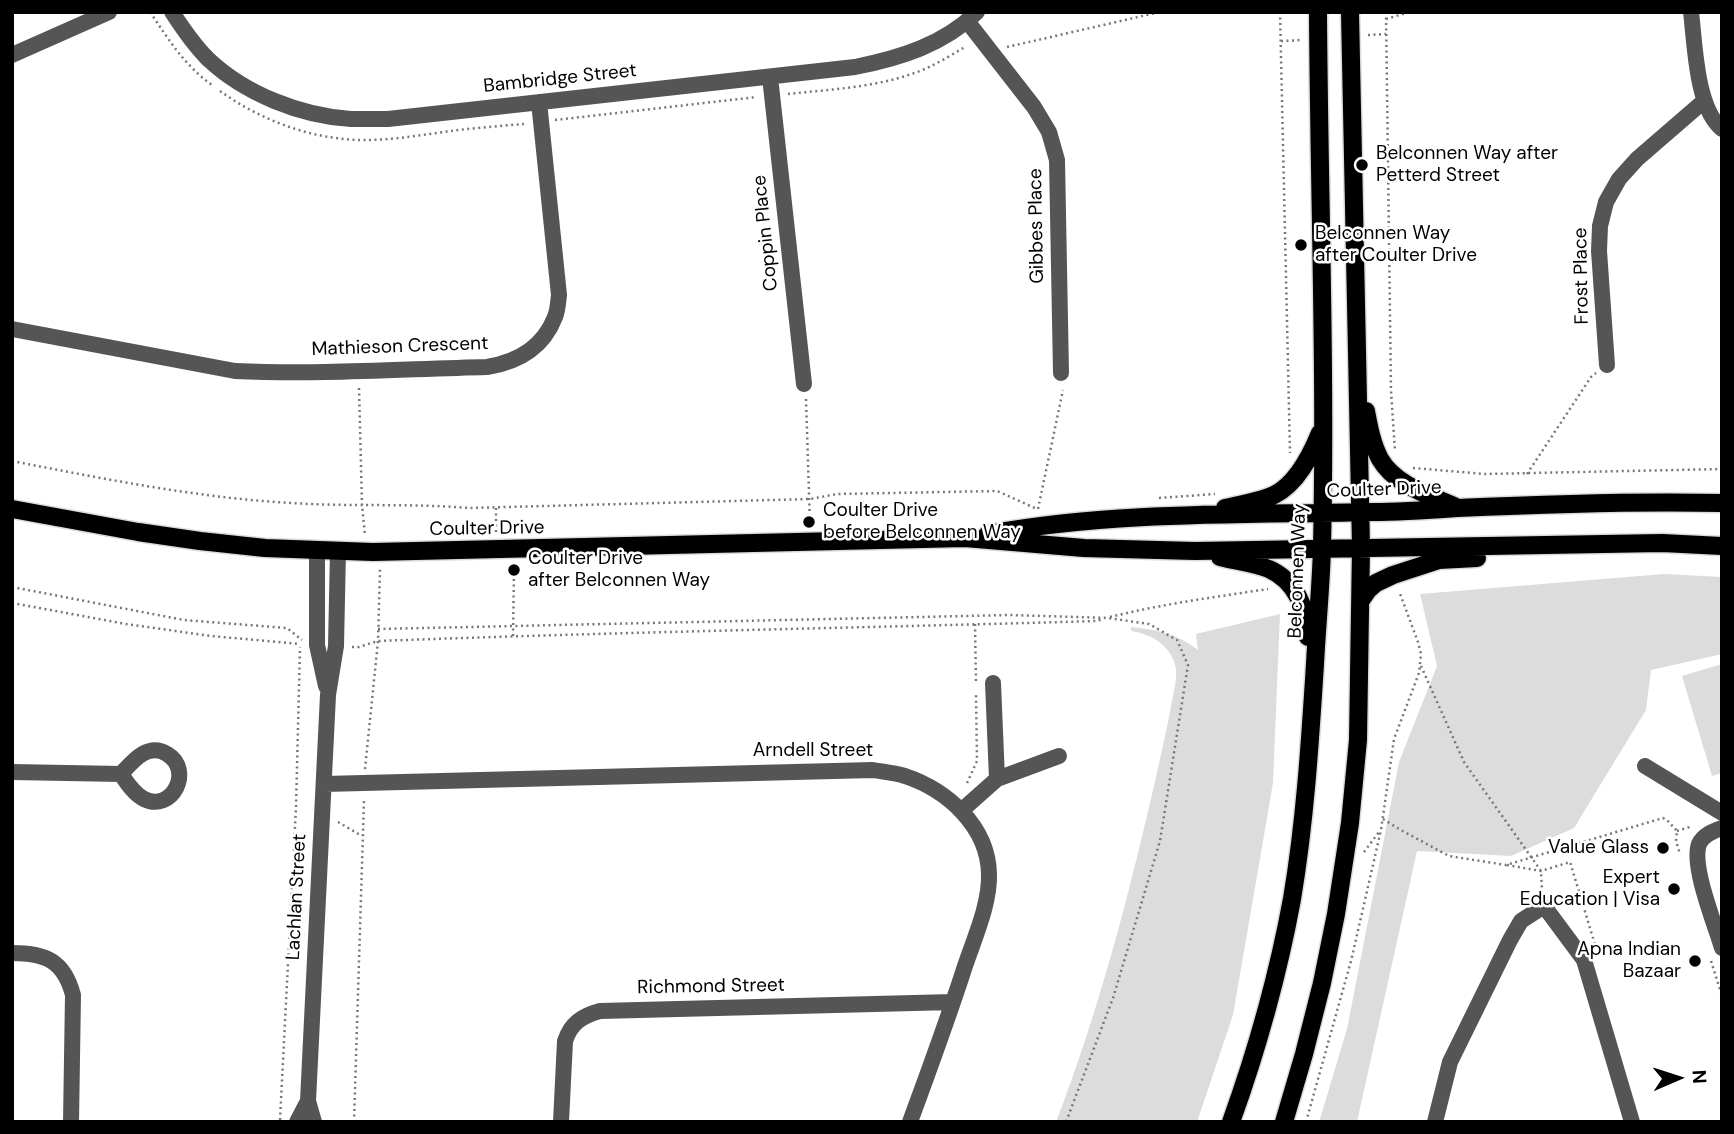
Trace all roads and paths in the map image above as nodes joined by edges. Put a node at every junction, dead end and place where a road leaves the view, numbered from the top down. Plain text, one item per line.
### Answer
1 (109, 12) edge
2 (172, 12) edge
3 (1160, 12) edge
4 (1280, 12) edge
5 (1318, 12) edge
6 (1329, 12) edge
7 (1350, 12) edge
8 (1386, 12) edge
9 (1410, 12) edge
10 (1691, 12) edge
11 (972, 17) edge
12 (1386, 19) junction
13 (1318, 38) junction
14 (990, 51) junction
15 (12, 55) edge
16 (770, 77) junction
17 (1704, 101) junction
18 (538, 102) junction
19 (1722, 129) edge
20 (12, 329) edge
21 (1357, 363) junction
22 (1607, 365) joint
23 (359, 370) junction
24 (1061, 373) joint
25 (804, 384) joint
26 (1323, 425) junction
27 (1290, 453) dead end
28 (1395, 453) dead end
29 (12, 461) edge
30 (1409, 467) dead end
31 (1722, 469) edge
32 (1527, 474) junction
33 (1221, 494) dead end
34 (810, 499) junction
35 (1152, 499) dead end
36 (1722, 503) edge
37 (362, 505) junction
38 (496, 507) junction
39 (1458, 508) junction
40 (12, 509) edge
41 (1322, 513) junction
42 (1360, 513) junction
43 (1195, 516) junction
44 (496, 537) dead end
45 (965, 538) junction
46 (810, 543) junction
47 (1661, 543) junction
48 (1722, 546) edge
49 (1361, 547) junction
50 (1322, 549) junction
51 (317, 550) junction
52 (338, 551) junction
53 (1195, 551) junction
54 (373, 552) junction
55 (514, 570) dead end
56 (12, 587) edge
57 (1397, 587) dead end
58 (1267, 590) dead end
59 (1361, 600) junction
60 (12, 603) edge
61 (1108, 618) junction
62 (975, 624) junction
63 (513, 627) junction
64 (378, 629) junction
65 (513, 636) junction
66 (377, 641) junction
67 (307, 644) dead end
68 (359, 647) dead end
69 (1420, 664) junction
70 (993, 683) dead end
71 (328, 695) junction
72 (1311, 732) junction
73 (1059, 756) dead end
74 (1645, 766) dead end
75 (12, 772) edge
76 (121, 774) dead end
77 (998, 779) junction
78 (364, 782) junction
79 (324, 783) junction
80 (959, 808) junction
81 (1722, 813) edge
82 (322, 818) junction
83 (1383, 819) junction
84 (1722, 828) edge
85 (1677, 831) dead end
86 (362, 836) junction
87 (1531, 856) junction
88 (1544, 906) junction
89 (1722, 948) edge
90 (12, 953) edge
91 (953, 1002) junction
92 (308, 1101) junction
93 (71, 1122) edge
94 (280, 1122) edge
95 (297, 1122) edge
96 (314, 1122) edge
97 (354, 1122) edge
98 (561, 1122) edge
99 (910, 1122) edge
100 (1066, 1122) edge
101 (1231, 1122) edge
102 (1284, 1122) edge
103 (1306, 1122) edge
104 (1435, 1122) edge
105 (1632, 1122) edge

1 - 15 street
2 - 18 street, Bambridge Street
3 - 14 path
4 - 27 path
5 - 13 main road, Belconnen Way
6 - 13 main road
7 - 21 main road
8 - 12 path
9 - 12 path
10 - 17 street
11 - 14 street, Gibbes Place
11 - 16 street, Bambridge Street
12 - 28 path
13 - 26 main road, Belconnen Way
14 - 24 street, Gibbes Place
16 - 18 street, Bambridge Street
16 - 25 street, Coppin Place
17 - 19 street
17 - 22 street, Frost Place
18 - 23 street, Mathieson Crescent
20 - 23 street, Mathieson Crescent
21 - 39 main road
21 - 42 main road
22 - 32 path
23 - 37 path
24 - 34 path
25 - 34 path
26 - 41 main road, Belconnen Way
26 - 43 main road
29 - 37 path
30 - 32 path
31 - 32 path
33 - 35 path
34 - 38 path
34 - 46 path
36 - 39 main road, Coulter Drive
37 - 38 path
37 - 54 path
38 - 44 path
39 - 42 main road, Coulter Drive
40 - 51 main road, Coulter Drive
41 - 42 main road, Coulter Drive
41 - 43 main road, Coulter Drive
41 - 50 main road, Belconnen Way
42 - 49 main road
43 - 45 main road, Coulter Drive
45 - 46 main road, Coulter Drive
45 - 53 main road, Coulter Drive
46 - 54 main road, Coulter Drive
47 - 48 main road, Coulter Drive
47 - 49 main road, Coulter Drive
47 - 59 main road
49 - 50 main road, Coulter Drive
49 - 59 main road
50 - 53 main road, Coulter Drive
50 - 72 main road, Belconnen Way
51 - 52 main road, Coulter Drive
51 - 71 street, Lachlan Street
52 - 54 main road, Coulter Drive
52 - 71 street, Lachlan Street
53 - 72 main road
54 - 64 path
55 - 63 path
56 - 67 path
57 - 69 path
58 - 61 path
59 - 102 main road
60 - 94 path
61 - 62 path
61 - 63 path
61 - 100 path
62 - 65 path
62 - 80 path
63 - 64 path
63 - 65 path
64 - 66 path
65 - 66 path
66 - 68 path
66 - 78 path
69 - 83 path
69 - 87 path
70 - 77 street
71 - 79 street, Lachlan Street
72 - 101 main road, Belconnen Way
73 - 77 street
74 - 81 street
75 - 76 street
77 - 80 street
78 - 79 street, Arndell Street
78 - 80 street, Arndell Street
78 - 86 path
79 - 82 street, Lachlan Street
80 - 91 street, Arndell Street
82 - 86 path
82 - 92 street, Lachlan Street
83 - 87 path
83 - 103 path
84 - 89 street
85 - 87 path
86 - 97 path
87 - 88 path
88 - 104 street
88 - 105 street
90 - 93 street
91 - 98 street, Richmond Street
91 - 99 street, Arndell Street
92 - 95 street, Lachlan Street
92 - 96 street, Lachlan Street

